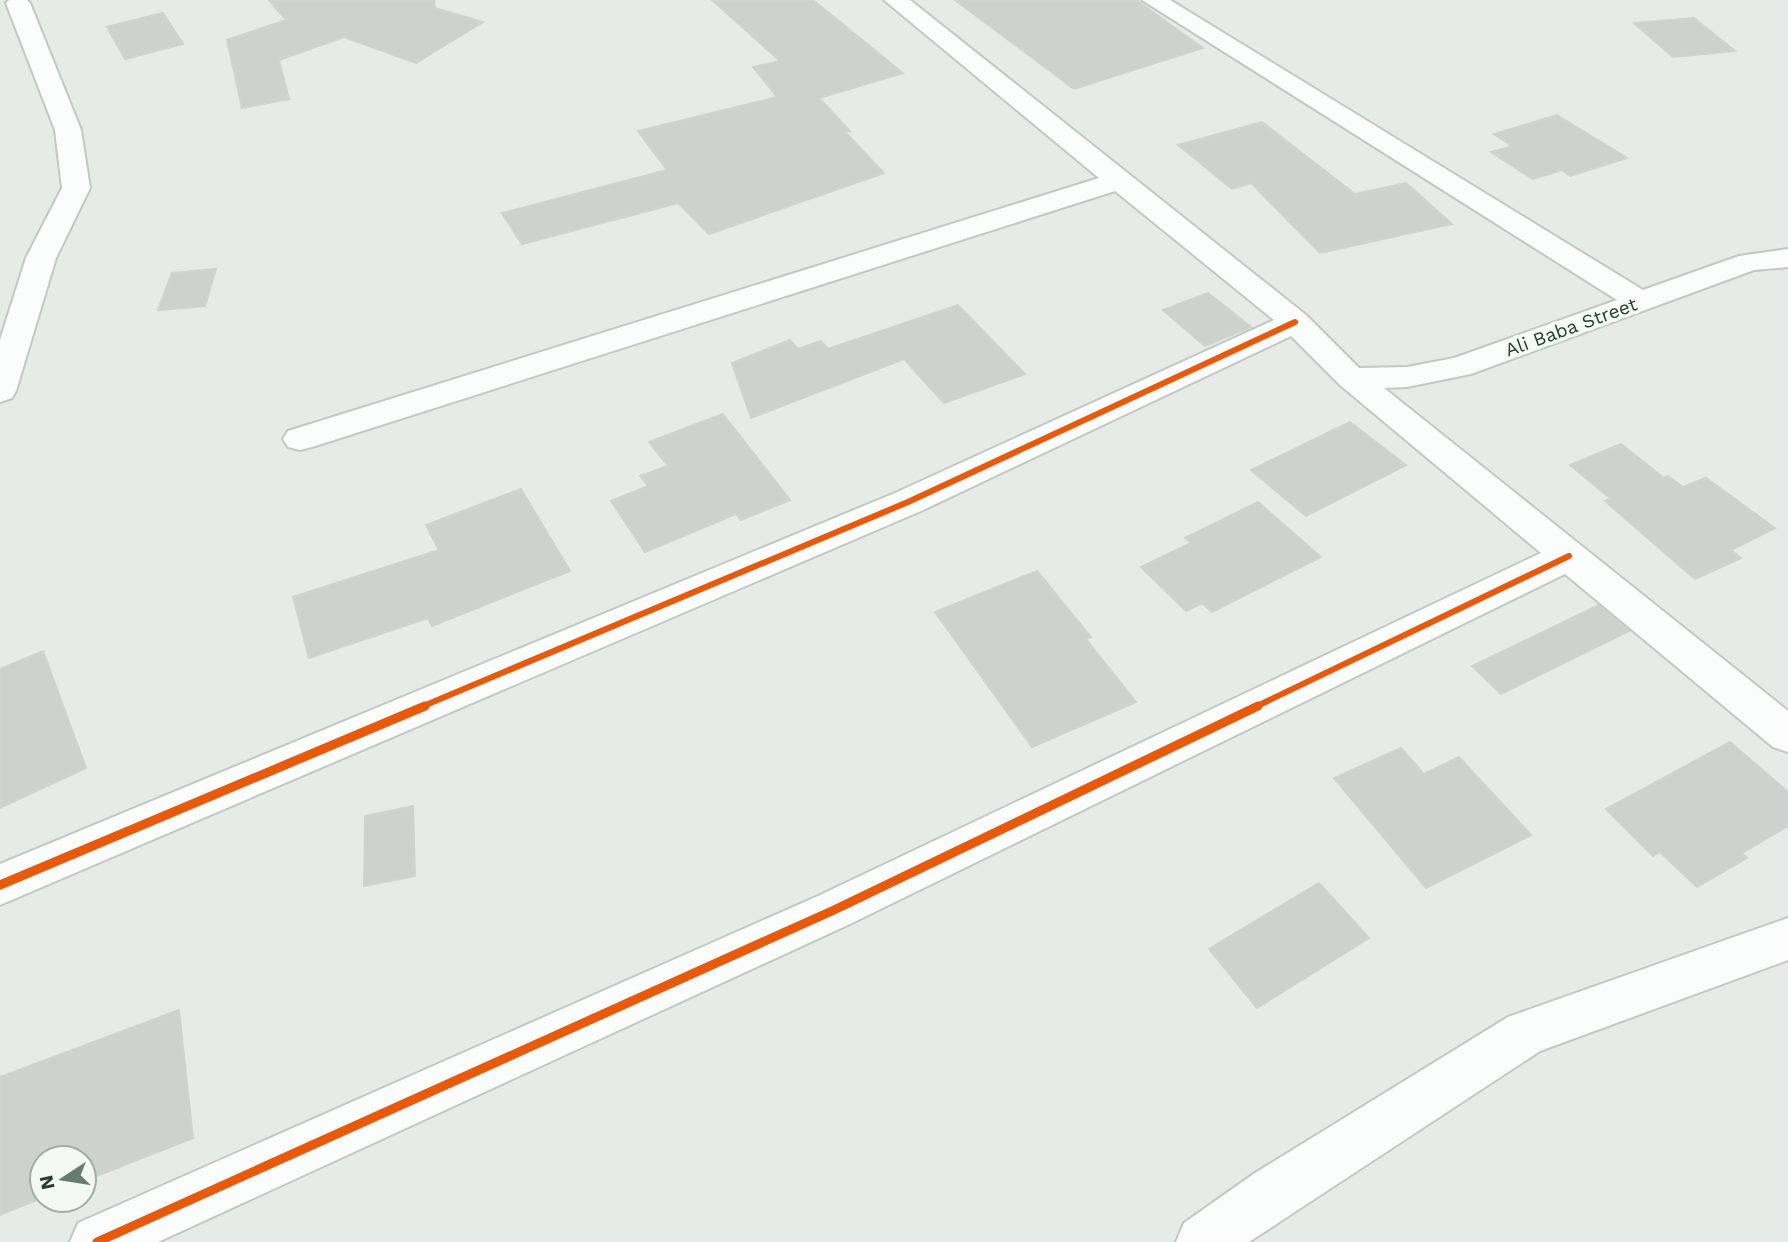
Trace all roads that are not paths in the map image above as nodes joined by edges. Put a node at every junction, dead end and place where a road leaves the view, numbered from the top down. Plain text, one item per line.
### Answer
1 (896, 0) edge
2 (1154, 0) edge
3 (15, 3) edge
4 (1120, 180) junction
5 (1788, 258) edge
6 (1640, 301) junction
7 (1295, 322) junction
8 (1351, 378) junction
9 (0, 391) edge
10 (300, 439) dead end
11 (1569, 556) junction
12 (1788, 735) edge
13 (0, 885) edge
14 (1788, 939) edge
15 (97, 1242) edge
16 (1203, 1242) edge

1 - 4 street
2 - 6 street
3 - 9 street
4 - 7 street
4 - 10 street
5 - 6 street, Ali Baba Street
6 - 8 street, Ali Baba Street
7 - 8 street
7 - 13 street
8 - 11 street
11 - 12 street
11 - 15 street
14 - 16 street

